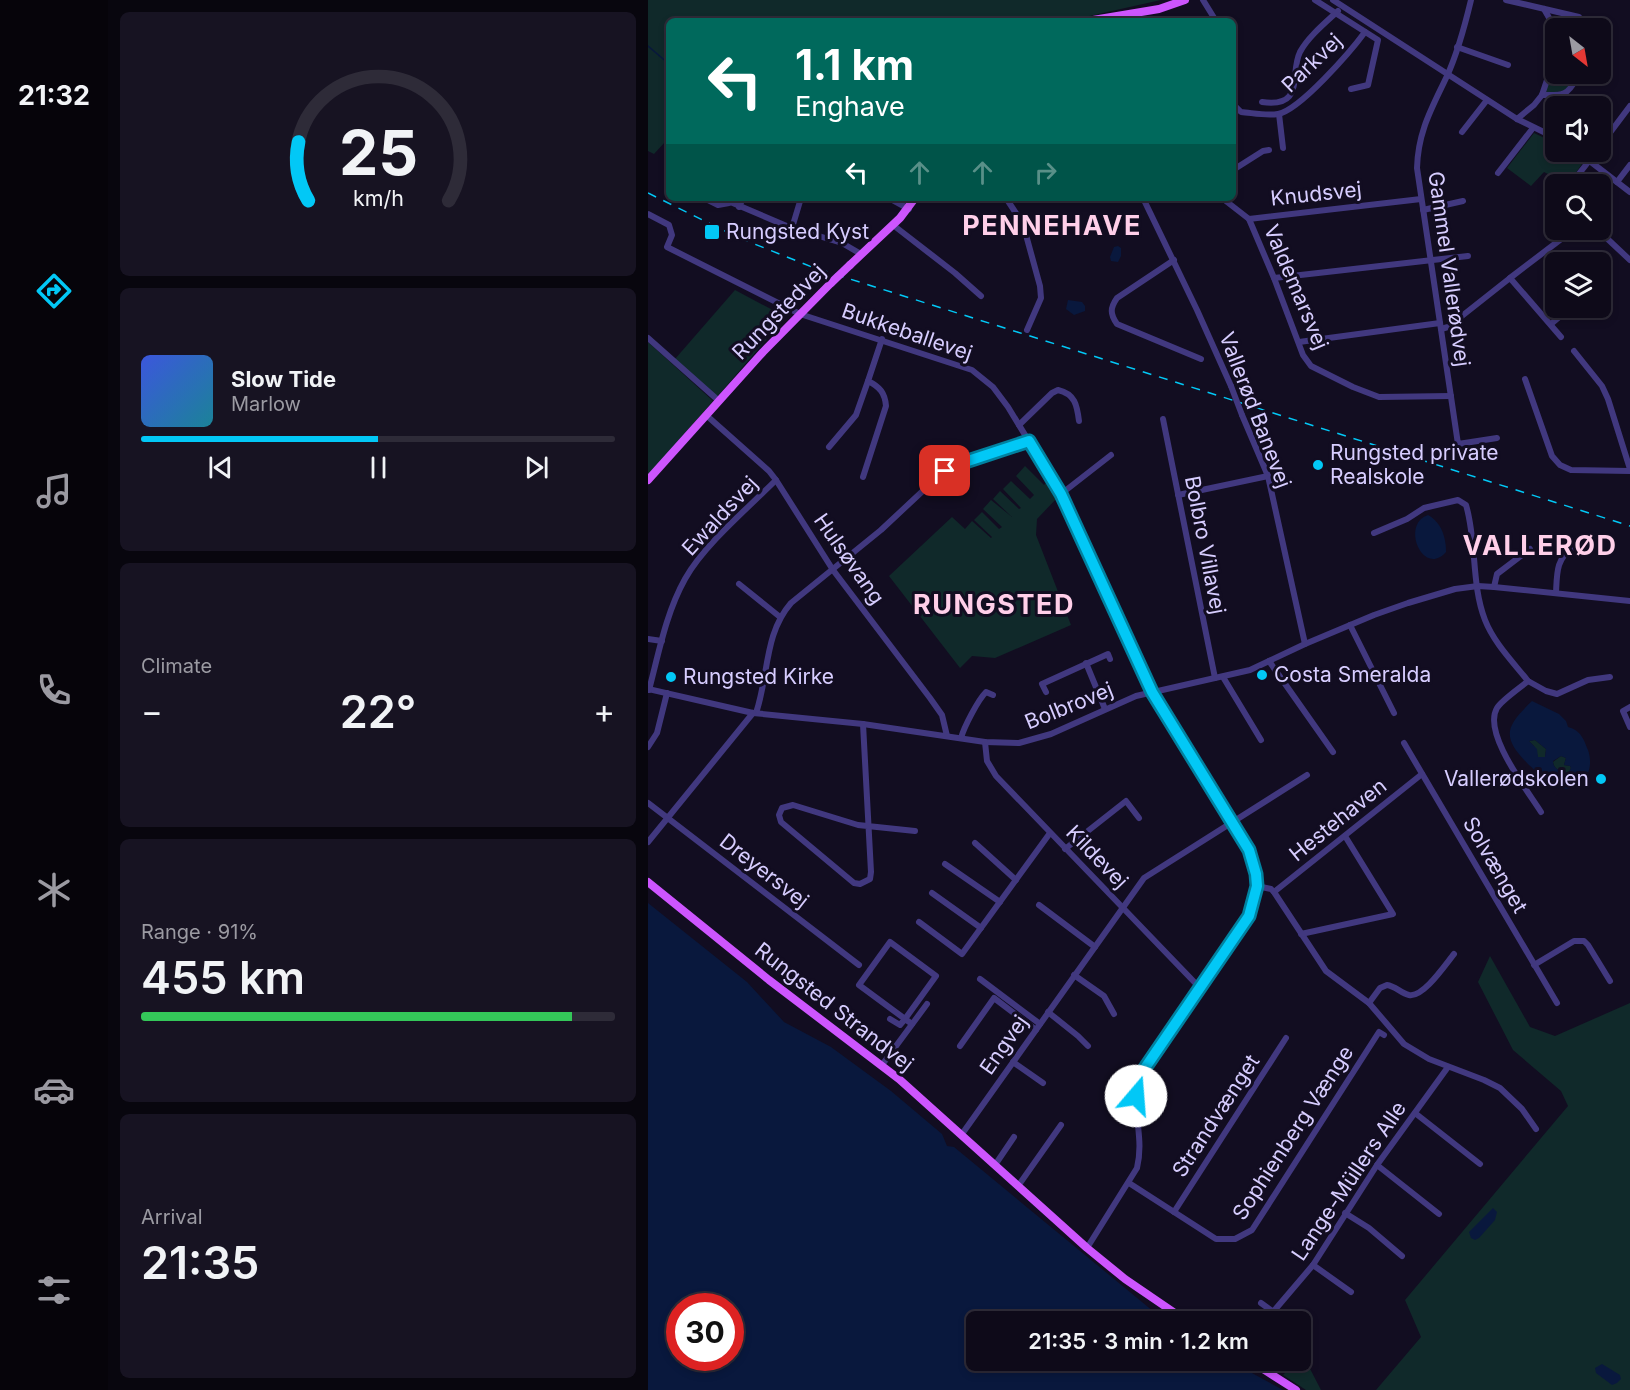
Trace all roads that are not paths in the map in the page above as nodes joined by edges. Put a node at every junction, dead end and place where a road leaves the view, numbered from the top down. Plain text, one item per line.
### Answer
1 (1185, 0) edge
2 (1203, 0) edge
3 (1315, 0) edge
4 (1333, 0) edge
5 (1471, 0) edge
6 (1506, 0) edge
7 (1342, 7) junction
8 (1544, 9) junction
9 (1336, 12) junction
10 (1579, 17) dead end
11 (1122, 18) edge
12 (1214, 18) edge
13 (1549, 18) edge
14 (1365, 32) junction
15 (1457, 47) junction
16 (1508, 65) dead end
17 (1448, 75) junction
18 (1546, 84) edge
19 (1573, 84) edge
20 (1351, 89) dead end
21 (1542, 95) junction
22 (1487, 100) junction
23 (1262, 102) dead end
24 (1630, 106) edge
25 (1236, 107) edge
26 (1279, 114) junction
27 (1516, 118) junction
28 (1533, 128) junction
29 (1611, 131) edge
30 (1462, 132) dead end
31 (1545, 133) edge
32 (1283, 148) dead end
33 (1269, 150) dead end
34 (1592, 162) edge
35 (1630, 165) edge
36 (1236, 168) edge
37 (1498, 173) dead end
38 (1617, 182) junction
39 (1630, 192) edge
40 (1421, 199) junction
41 (710, 201) edge
42 (726, 201) edge
43 (742, 201) edge
44 (800, 201) edge
45 (895, 201) edge
46 (913, 201) edge
47 (1008, 201) edge
48 (1144, 201) edge
49 (1226, 201) edge
50 (1463, 201) dead end
51 (729, 203) junction
52 (739, 207) junction
53 (909, 209) junction
54 (1423, 210) junction
55 (648, 214) edge
56 (1250, 219) junction
57 (893, 225) junction
58 (792, 228) junction
59 (1560, 240) edge
60 (1609, 240) edge
61 (861, 254) junction
62 (1468, 256) dead end
63 (1174, 260) junction
64 (1630, 260) edge
65 (1431, 262) junction
66 (1274, 278) junction
67 (1510, 278) junction
68 (981, 296) dead end
69 (800, 314) junction
70 (1558, 318) edge
71 (1551, 324) junction
72 (1441, 326) junction
73 (1028, 330) dead end
74 (1562, 337) dead end
75 (648, 338) edge
76 (882, 339) junction
77 (1299, 342) junction
78 (1574, 351) dead end
79 (1201, 359) dead end
80 (1525, 379) dead end
81 (868, 381) junction
82 (1451, 396) junction
83 (718, 401) junction
84 (706, 415) junction
85 (1163, 419) dead end
86 (1079, 421) dead end
87 (1019, 425) junction
88 (1497, 438) dead end
89 (1029, 441) junction
90 (829, 447) dead end
91 (1111, 455) dead end
92 (1630, 470) edge
93 (1268, 476) junction
94 (863, 477) dead end
95 (648, 480) edge
96 (776, 480) junction
97 (1061, 494) junction
98 (1178, 495) junction
99 (1374, 533) dead end
100 (1573, 547) dead end
101 (1530, 549) dead end
102 (833, 570) junction
103 (740, 584) dead end
104 (1478, 586) junction
105 (1494, 587) junction
106 (1556, 593) junction
107 (1630, 601) edge
108 (780, 617) junction
109 (1350, 625) junction
110 (648, 639) edge
111 (662, 641) junction
112 (1305, 644) junction
113 (1110, 659) dead end
114 (1269, 661) junction
115 (1086, 663) junction
116 (1223, 676) junction
117 (1610, 676) dead end
118 (1215, 678) junction
119 (1528, 681) junction
120 (649, 689) edge
121 (1046, 692) dead end
122 (1152, 692) junction
123 (667, 693) junction
124 (993, 695) dead end
125 (1630, 707) edge
126 (1105, 710) junction
127 (754, 713) junction
128 (1394, 713) dead end
129 (863, 724) junction
130 (1630, 727) edge
131 (947, 736) junction
132 (961, 738) junction
133 (1261, 740) dead end
134 (985, 742) junction
135 (1404, 743) dead end
136 (648, 747) edge
137 (1333, 752) dead end
138 (1422, 774) junction
139 (1307, 775) dead end
140 (648, 803) edge
141 (1541, 812) dead end
142 (668, 818) junction
143 (1139, 818) dead end
144 (1232, 822) junction
145 (869, 827) junction
146 (915, 831) dead end
147 (1050, 832) junction
148 (1345, 836) junction
149 (648, 842) edge
150 (975, 843) dead end
151 (1065, 849) junction
152 (945, 864) dead end
153 (1016, 880) junction
154 (648, 882) edge
155 (1257, 886) junction
156 (1274, 892) junction
157 (932, 893) dead end
158 (1000, 902) junction
159 (1039, 905) dead end
160 (1122, 908) junction
161 (919, 922) dead end
162 (981, 928) junction
163 (1301, 934) junction
164 (1095, 947) junction
165 (1454, 954) dead end
166 (859, 965) dead end
167 (1534, 965) junction
168 (1074, 975) junction
169 (980, 979) dead end
170 (1610, 981) dead end
171 (1200, 988) junction
172 (1369, 1003) junction
173 (1557, 1003) dead end
174 (927, 1004) dead end
175 (1048, 1012) junction
176 (1114, 1014) dead end
177 (890, 1019) dead end
178 (905, 1019) junction
179 (912, 1024) junction
180 (1038, 1027) junction
181 (1384, 1035) dead end
182 (1286, 1038) dead end
183 (960, 1046) dead end
184 (1088, 1046) dead end
185 (1013, 1062) junction
186 (882, 1065) junction
187 (1449, 1066) junction
188 (1043, 1083) dead end
189 (1415, 1113) junction
190 (1061, 1125) dead end
191 (1536, 1129) dead end
192 (962, 1134) junction
193 (1014, 1137) dead end
194 (1480, 1164) dead end
195 (995, 1165) junction
196 (1377, 1165) junction
197 (1129, 1183) junction
198 (1018, 1186) junction
199 (1174, 1212) junction
200 (1345, 1213) junction
201 (1439, 1214) dead end
202 (1087, 1248) junction
203 (1402, 1256) dead end
204 (1313, 1265) junction
205 (1351, 1292) dead end
206 (1261, 1303) dead end
207 (1172, 1311) edge
208 (1272, 1311) edge
209 (1274, 1311) edge
210 (1266, 1371) edge
211 (1296, 1390) edge

1 - 11 main road
2 - 12 street
3 - 9 street
4 - 7 street
5 - 15 street, Gammel Vallerødvej
6 - 8 street
7 - 9 street
7 - 17 street
8 - 10 street
8 - 13 street
9 - 14 street
9 - 23 street
14 - 20 street
14 - 26 street, Parkvej
15 - 16 street
15 - 17 street, Gammel Vallerødvej
17 - 22 street
17 - 40 street, Gammel Vallerødvej
18 - 21 street
19 - 21 street
21 - 27 street
22 - 27 street
22 - 30 street
24 - 29 street
25 - 26 street, Parkvej
26 - 32 street, Parkvej
27 - 28 street
28 - 31 street
28 - 37 street
33 - 36 street
34 - 38 street
35 - 38 street
38 - 39 street
40 - 54 street, Gammel Vallerødvej
40 - 56 street, Knudsvej
41 - 51 street
42 - 51 street
43 - 52 street
44 - 58 street
45 - 53 street
46 - 53 main road, Rungstedvej
47 - 73 street
48 - 63 street, Vallerød Banevej
49 - 56 street, Knudsvej
50 - 54 street
51 - 52 street
52 - 58 street
53 - 57 main road, Rungstedvej
54 - 65 street, Gammel Vallerødvej
55 - 69 street, Bukkeballevej
56 - 66 street, Valdemarsvej
57 - 61 main road, Rungstedvej
57 - 68 street
58 - 61 street
59 - 67 street
60 - 64 street
61 - 69 main road, Rungstedvej, bridge
62 - 65 street
63 - 79 street
63 - 93 street, Vallerød Banevej, bridge
65 - 66 street
65 - 72 street, Gammel Vallerødvej
66 - 77 street, Valdemarsvej
67 - 71 street
67 - 72 street
69 - 76 street, Bukkeballevej
69 - 83 main road, Rungstedvej
70 - 71 street
71 - 74 street
72 - 77 street
72 - 82 street, Gammel Vallerødvej
75 - 83 street
76 - 81 street
76 - 87 street, Bukkeballevej
77 - 82 street, Valdemarsvej
78 - 92 street
80 - 92 street
81 - 90 street
81 - 94 street
82 - 88 street, Gammel Vallerødvej
83 - 84 main road, Rungstedvej
84 - 95 main road, Rungstedvej
84 - 96 street, Hulsøvang
85 - 98 street, Bolbro Villavej
86 - 87 street
87 - 89 street, Bukkeballevej
89 - 97 street, Bukkeballevej
89 - 102 street
91 - 97 street
93 - 98 street
93 - 112 street, Vallerød Banevej
96 - 102 street, Hulsøvang
96 - 111 street, Ewaldsvej
97 - 122 street, Bukkeballevej
98 - 118 street, Bolbro Villavej
99 - 104 street
100 - 106 street
101 - 105 street
102 - 108 street
102 - 131 street, Hulsøvang
103 - 108 street
104 - 105 street, Bolbrovej
104 - 109 street, Bolbrovej
104 - 119 street
105 - 106 street, Bolbrovej
106 - 107 street, Bolbrovej
108 - 127 street
109 - 112 street, Bolbrovej
109 - 128 street
110 - 111 street
111 - 120 street, Ewaldsvej
112 - 114 street, Bolbrovej
113 - 115 street
114 - 116 street, Bolbrovej
114 - 137 street
115 - 121 street
115 - 126 street
116 - 118 street, Bolbrovej
116 - 133 street
117 - 119 street
118 - 122 street, Bolbrovej
119 - 141 street
120 - 123 street, Bolbrovej
122 - 126 street, Bolbrovej
122 - 144 street, Bukkeballevej
123 - 127 street, Bolbrovej
123 - 136 street
124 - 132 street
125 - 130 street
126 - 134 street, Bolbrovej
127 - 129 street, Bolbrovej
127 - 142 street
129 - 131 street, Bolbrovej
129 - 145 street
131 - 132 street, Bolbrovej
132 - 134 street, Bolbrovej
134 - 147 street, Kildevej
135 - 138 street, Solvænget
138 - 148 street, Hestehaven
138 - 167 street, Solvænget
139 - 144 street, Engvej
140 - 142 street, Dreyersvej
142 - 149 street
142 - 166 street, Dreyersvej
143 - 151 street
144 - 155 street, Bukkeballevej
144 - 160 street, Engvej
145 - 145 street
145 - 146 street
147 - 151 street, Kildevej
147 - 153 street
148 - 156 street, Hestehaven
148 - 163 street
150 - 153 street
151 - 160 street, Kildevej
152 - 158 street
153 - 158 street
154 - 186 main road, Rungsted Strandvej
155 - 156 street
155 - 171 street, Bukkeballevej
156 - 163 street
157 - 162 street
158 - 162 street
159 - 164 street
160 - 164 street, Engvej
160 - 171 street, Kildevej
161 - 162 street
163 - 172 street
164 - 168 street, Engvej
165 - 172 street
167 - 170 street
167 - 173 street, Solvænget
168 - 175 street, Engvej
168 - 176 street
169 - 180 street
171 - 197 street, Bukkeballevej
172 - 187 street
174 - 179 street
175 - 180 street, Engvej
175 - 184 street
177 - 178 street
178 - 178 street
178 - 179 street
179 - 186 street
180 - 183 street
180 - 185 street, Engvej
181 - 199 street, Sophienberg Vænge
182 - 199 street, Strandvænget
185 - 188 street
185 - 192 street, Engvej
186 - 192 main road, Rungsted Strandvej
187 - 189 street, Lange-Müllers Alle
187 - 191 street
189 - 194 street
189 - 196 street, Lange-Müllers Alle
190 - 198 street
192 - 195 main road, Rungsted Strandvej
193 - 195 street
195 - 198 main road, Rungsted Strandvej
196 - 200 street, Lange-Müllers Alle
196 - 201 street
197 - 199 street, Sophienberg Vænge
197 - 202 street, Bukkeballevej
198 - 202 main road, Rungsted Strandvej
200 - 203 street
200 - 204 street, Lange-Müllers Alle
202 - 207 main road, Rungsted Strandvej
204 - 205 street
204 - 209 street, Lange-Müllers Alle
206 - 208 street
210 - 211 main road

